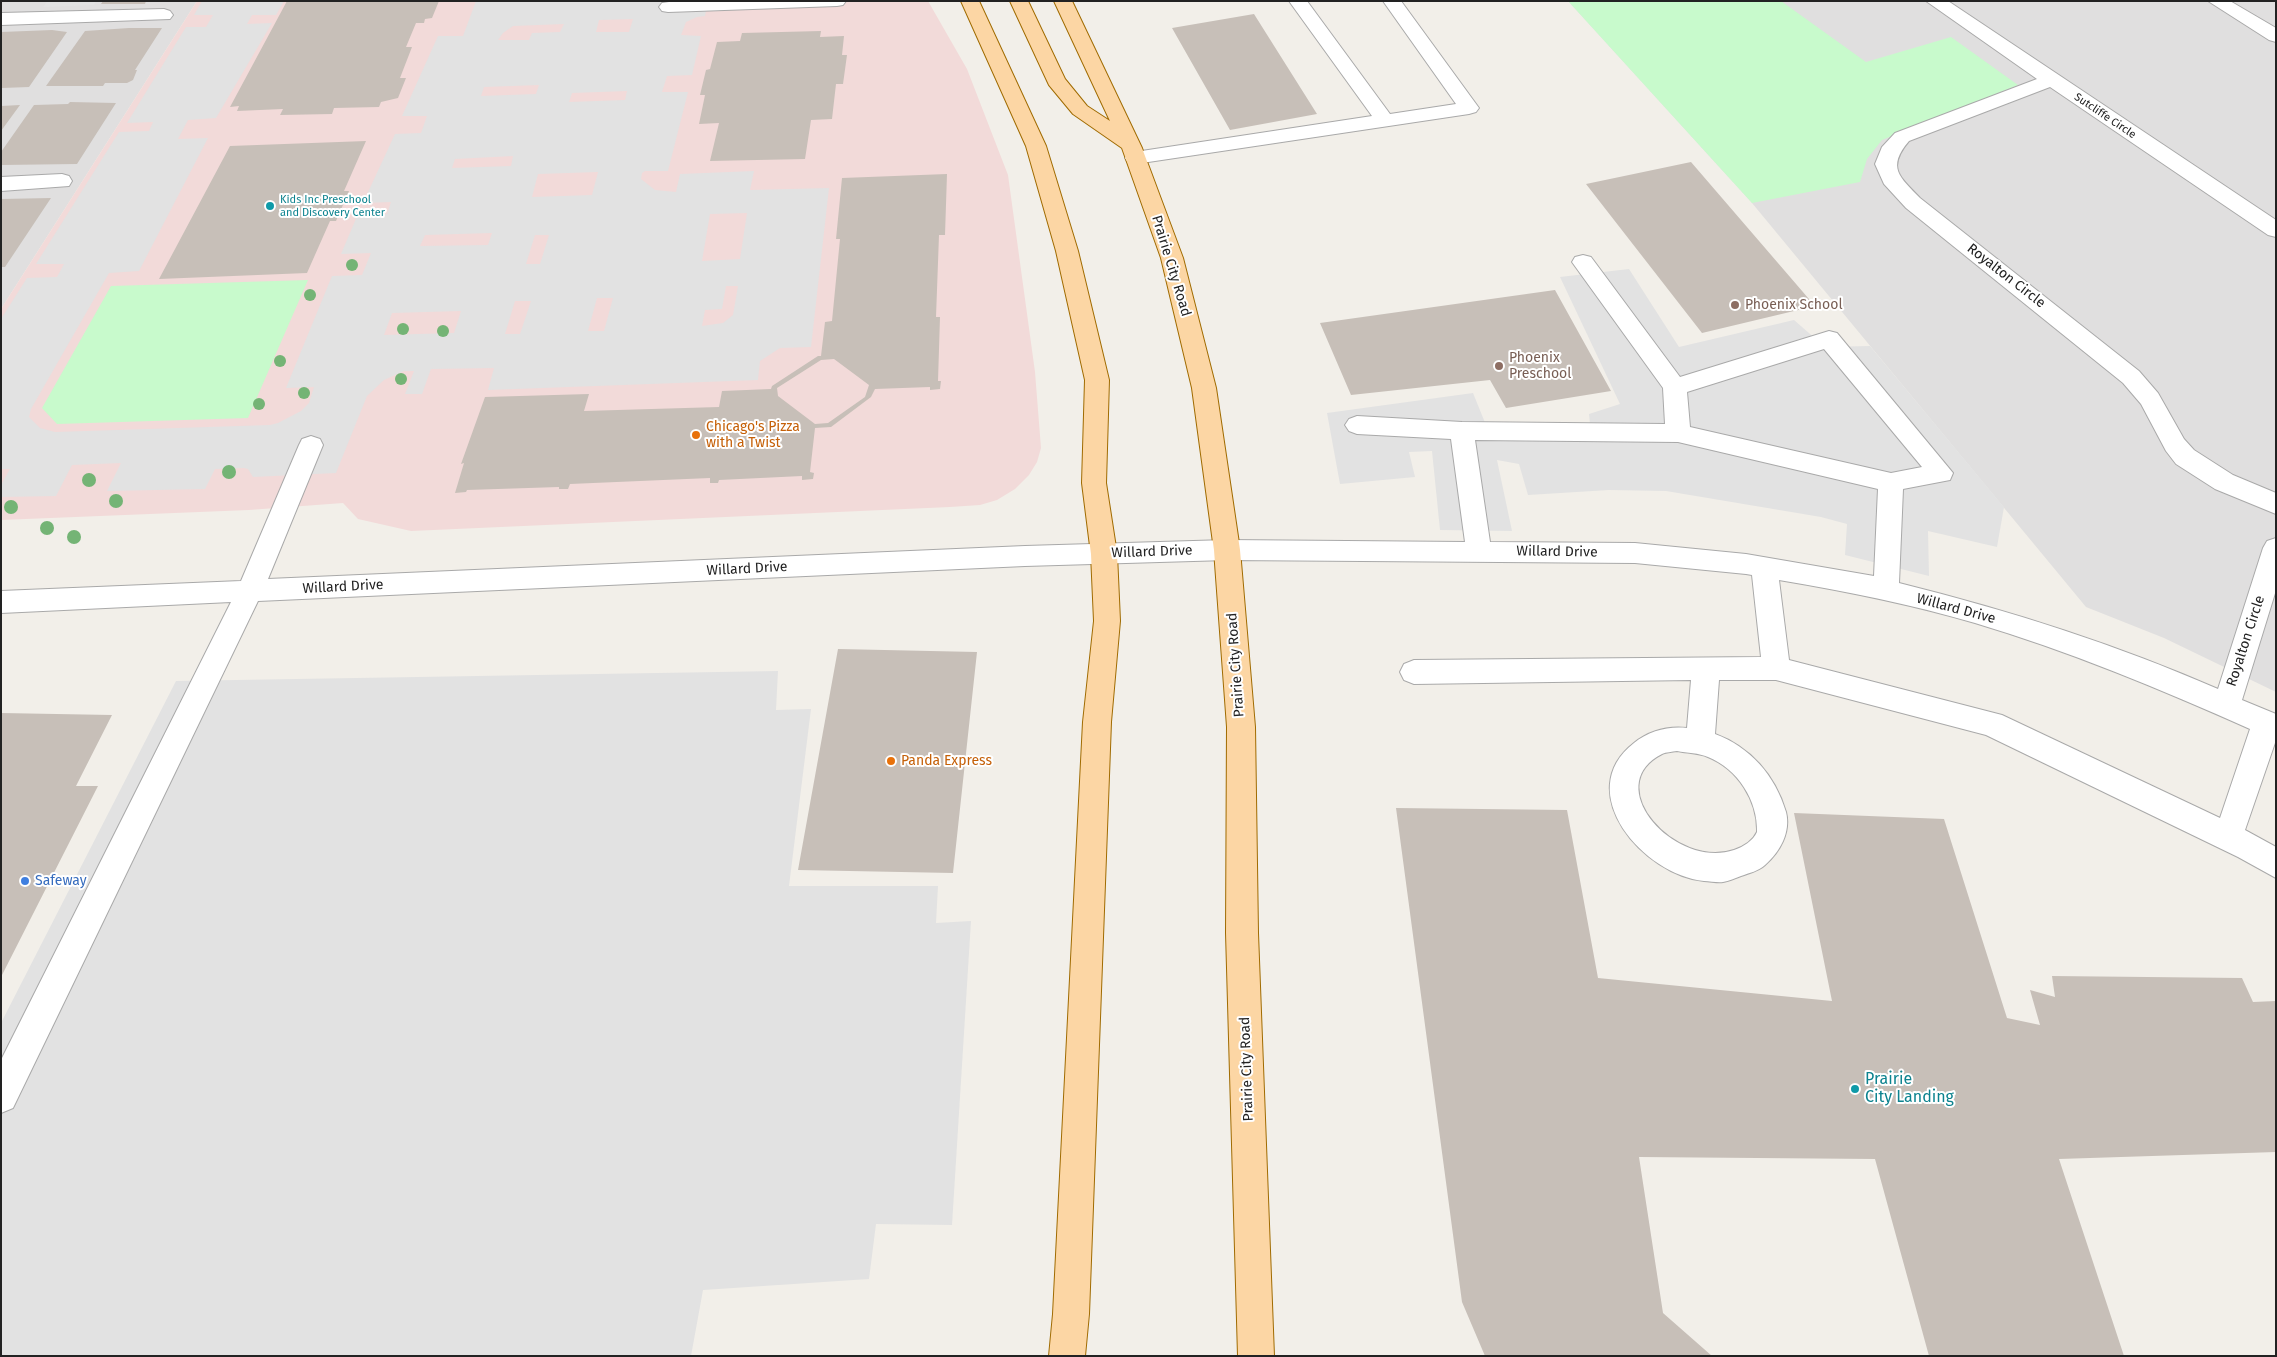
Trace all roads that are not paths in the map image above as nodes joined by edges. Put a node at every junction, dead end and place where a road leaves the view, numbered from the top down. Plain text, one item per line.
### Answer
1 (837, 1) edge
2 (970, 1) edge
3 (1018, 1) edge
4 (1063, 1) edge
5 (1298, 1) edge
6 (1392, 1) edge
7 (1934, 1) edge
8 (2217, 1) edge
9 (668, 7) dead end
10 (164, 15) dead end
11 (1, 19) edge
12 (2276, 36) edge
13 (2051, 80) junction
14 (1384, 121) junction
15 (1133, 152) junction
16 (62, 181) dead end
17 (1, 184) edge
18 (2276, 230) edge
19 (1583, 262) dead end
20 (1675, 387) junction
21 (1357, 425) dead end
22 (1462, 431) junction
23 (1678, 433) junction
24 (311, 445) dead end
25 (1891, 482) junction
26 (2276, 504) edge
27 (2276, 548) edge
28 (1227, 550) junction
29 (1479, 551) junction
30 (1104, 554) junction
31 (1764, 567) junction
32 (1886, 590) junction
33 (250, 591) junction
34 (1, 602) edge
35 (1776, 668) junction
36 (1706, 669) junction
37 (1414, 672) dead end
38 (2226, 706) junction
39 (2271, 726) edge
40 (1700, 741) junction
41 (2228, 837) junction
42 (2276, 864) edge
43 (1, 1096) edge
44 (1067, 1356) edge
45 (1256, 1356) edge

1 - 9 street
2 - 30 main road
3 - 15 main road
4 - 15 main road, Prairie City Road
5 - 14 street
6 - 14 street
7 - 13 street, Sutcliffe Circle
8 - 12 street
10 - 11 street
13 - 18 street, Sutcliffe Circle
13 - 26 street, Royalton Circle
14 - 15 street
15 - 28 main road, Prairie City Road
16 - 17 street
19 - 20 street
20 - 23 street
20 - 25 street
21 - 22 street
22 - 23 street
22 - 29 street
23 - 25 street
24 - 33 street
25 - 32 street
27 - 38 street, Royalton Circle
28 - 29 street, Willard Drive
28 - 30 street, Willard Drive
28 - 45 main road, Prairie City Road
29 - 31 street, Willard Drive
30 - 33 street, Willard Drive
30 - 44 main road
31 - 32 street, Willard Drive
31 - 35 street
32 - 38 street, Willard Drive
33 - 34 street, Willard Drive
33 - 43 street
35 - 36 street
35 - 41 street
36 - 37 street
36 - 40 street
38 - 39 street, Willard Drive
39 - 41 street
40 - 40 street
41 - 42 street

